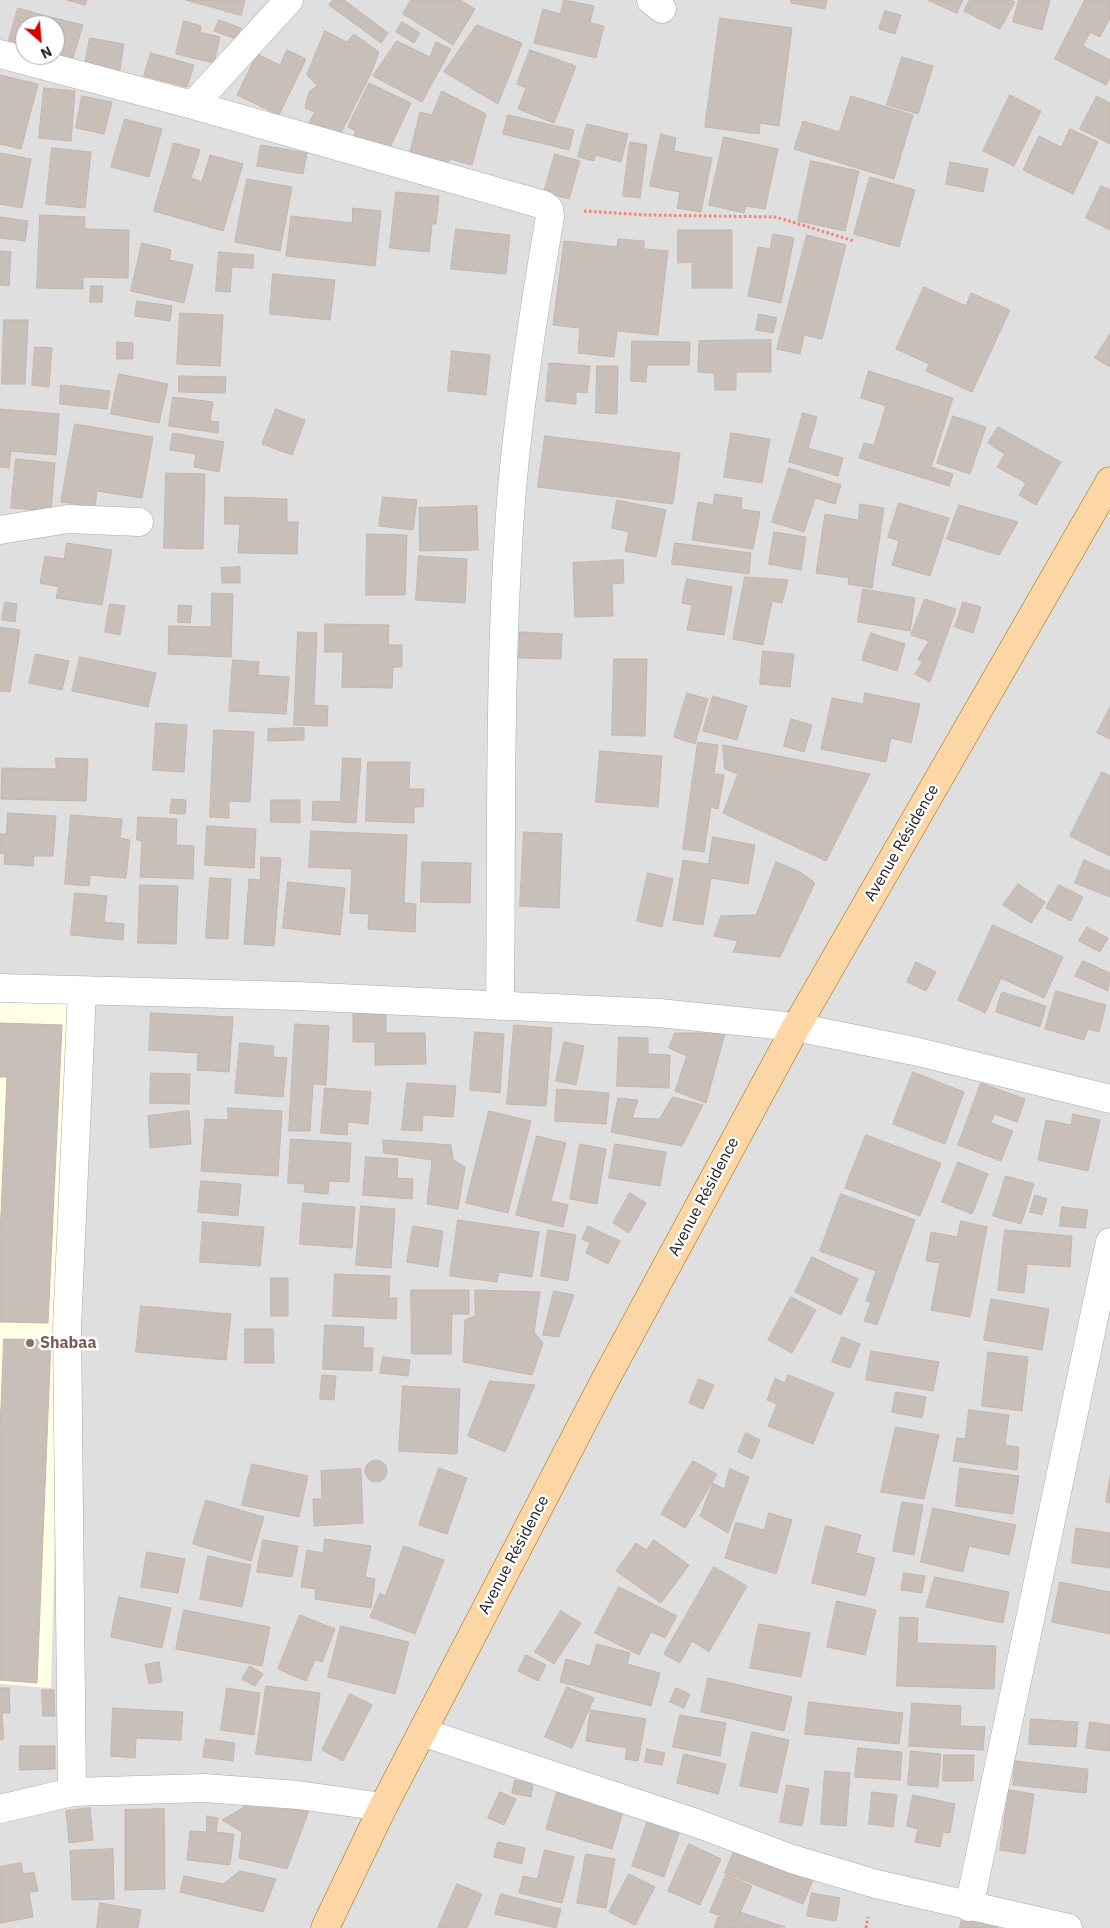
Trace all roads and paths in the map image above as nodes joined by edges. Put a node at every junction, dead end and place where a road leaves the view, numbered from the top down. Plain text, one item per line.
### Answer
1 (289, 0) edge
2 (0, 54) edge
3 (193, 105) junction
4 (549, 210) junction
5 (854, 241) dead end
6 (1110, 481) edge
7 (139, 522) dead end
8 (0, 530) edge
9 (0, 988) edge
10 (82, 992) junction
11 (500, 1006) junction
12 (796, 1027) junction
13 (1110, 1099) edge
14 (1110, 1242) edge
15 (422, 1732) junction
16 (72, 1792) junction
17 (382, 1807) junction
18 (0, 1809) edge
19 (970, 1906) junction
20 (326, 1928) edge
21 (1068, 1928) edge

1 - 3 street
2 - 3 street
3 - 4 street
4 - 5 path
4 - 11 street
6 - 12 main road, Avenue Résidence
7 - 8 street
9 - 10 street
10 - 11 street
10 - 16 street
11 - 12 street
12 - 13 street
12 - 15 main road, Avenue Résidence
14 - 19 street
15 - 17 main road, Avenue Résidence
15 - 19 street
16 - 17 street
16 - 18 street
17 - 20 main road, Avenue Résidence
19 - 21 street

